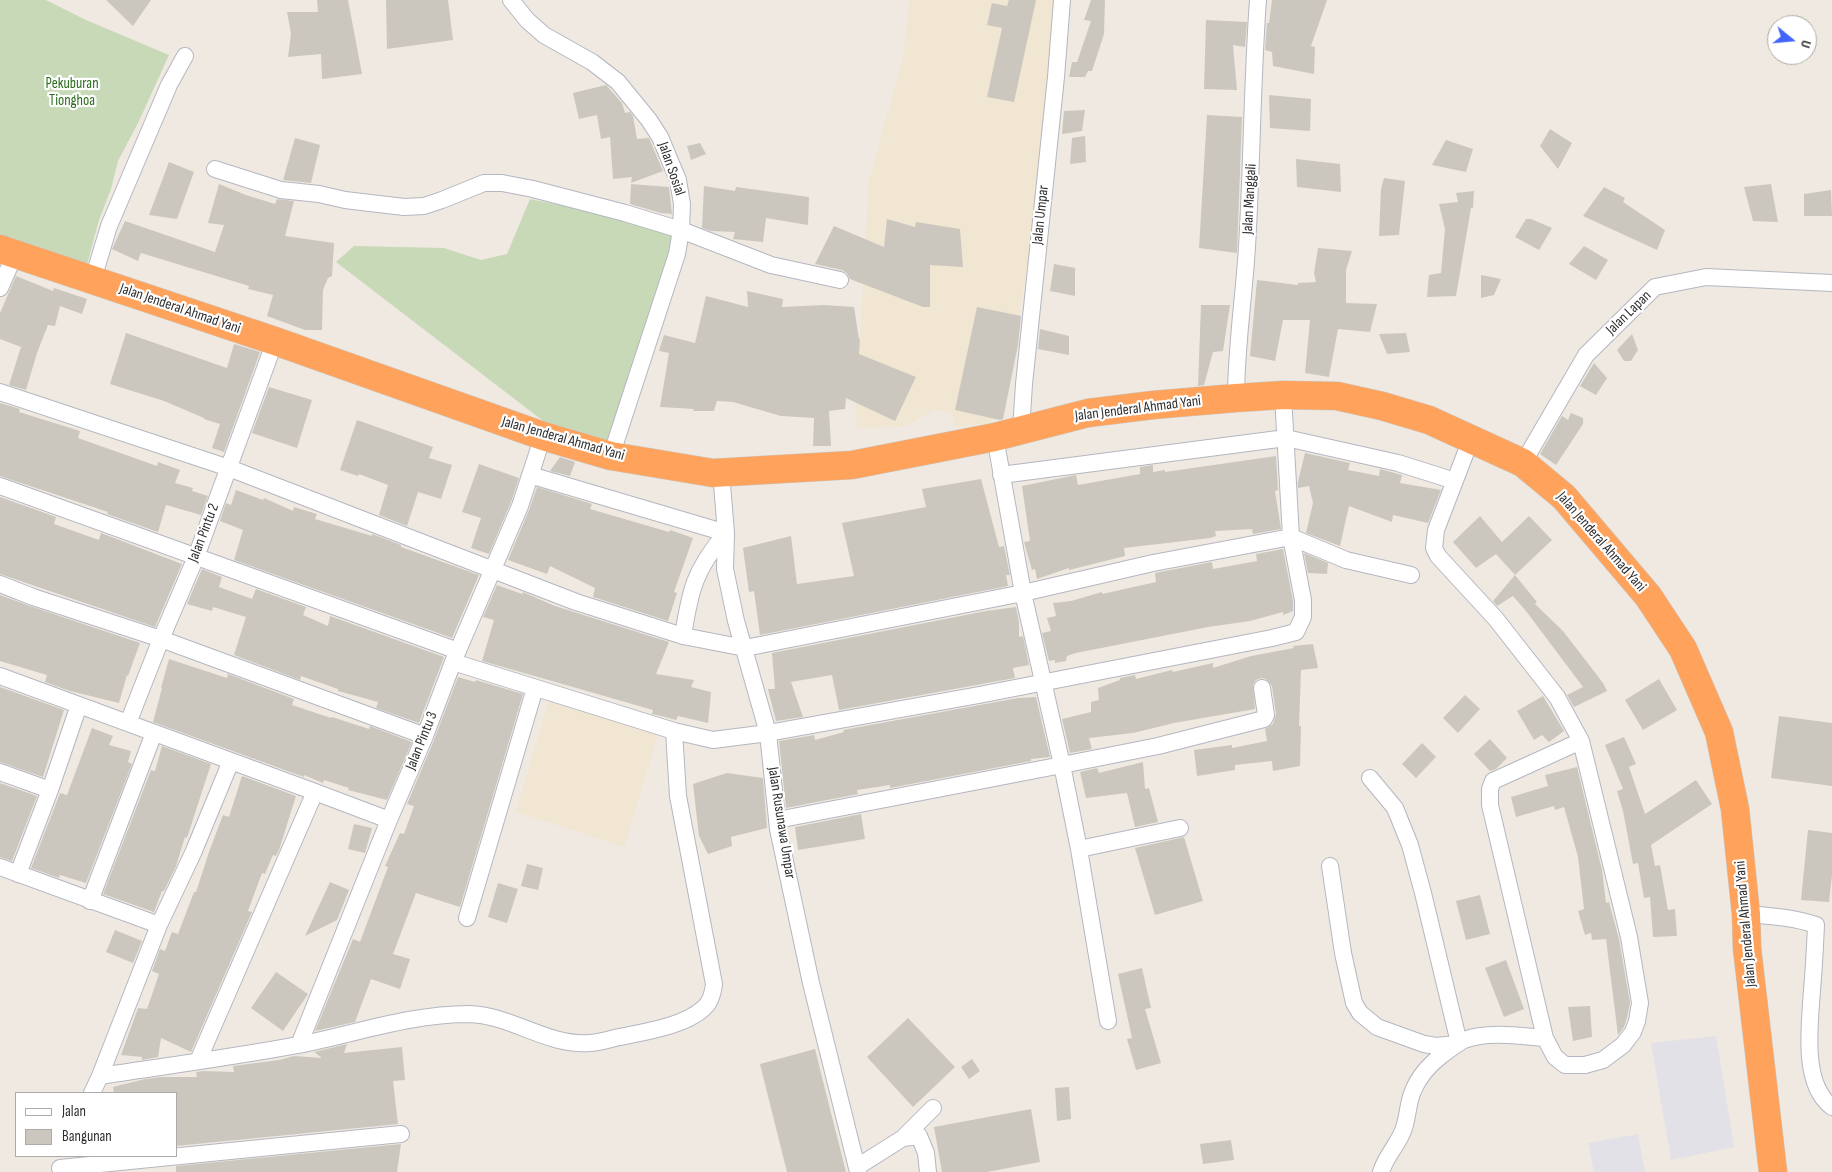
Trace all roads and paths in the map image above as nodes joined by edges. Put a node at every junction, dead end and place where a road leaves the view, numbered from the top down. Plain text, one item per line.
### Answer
1 (511, 0) edge
2 (1062, 0) edge
3 (1258, 0) edge
4 (186, 56) dead end
5 (216, 170) dead end
6 (681, 230) junction
7 (8, 251) edge
8 (93, 279) junction
9 (840, 280) dead end
10 (1832, 283) edge
11 (0, 288) edge
12 (275, 341) junction
13 (0, 392) edge
14 (1283, 395) junction
15 (1236, 398) junction
16 (1021, 430) junction
17 (543, 436) junction
18 (994, 437) junction
19 (1286, 438) junction
20 (1471, 438) junction
21 (611, 456) junction
22 (1523, 462) junction
23 (229, 468) junction
24 (721, 472) junction
25 (530, 475) junction
26 (1002, 475) junction
27 (1455, 481) junction
28 (0, 486) edge
29 (726, 533) junction
30 (1291, 537) junction
31 (196, 557) junction
32 (494, 571) junction
33 (1411, 575) dead end
34 (0, 584) edge
35 (1024, 593) junction
36 (683, 636) junction
37 (161, 638) junction
38 (745, 648) junction
39 (455, 657) junction
40 (0, 676) edge
41 (1044, 683) junction
42 (535, 688) junction
43 (1262, 688) dead end
44 (79, 704) junction
45 (128, 723) junction
46 (674, 731) junction
47 (154, 733) junction
48 (768, 733) junction
49 (425, 736) junction
50 (1581, 740) junction
51 (231, 761) junction
52 (1062, 764) junction
53 (0, 772) edge
54 (1370, 778) dead end
55 (50, 790) junction
56 (315, 792) junction
57 (389, 820) junction
58 (777, 820) junction
59 (1180, 828) dead end
60 (1079, 849) junction
61 (1330, 866) dead end
62 (0, 867) edge
63 (18, 874) junction
64 (90, 901) junction
65 (1746, 914) junction
66 (468, 918) dead end
67 (159, 926) junction
68 (1824, 927) edge
69 (1108, 1021) dead end
70 (1545, 1038) junction
71 (1458, 1043) junction
72 (299, 1044) junction
73 (198, 1061) junction
74 (100, 1076) junction
75 (92, 1092) edge
76 (1832, 1107) edge
77 (933, 1108) dead end
78 (401, 1134) dead end
79 (903, 1138) junction
80 (178, 1154) edge
81 (149, 1157) edge
82 (61, 1165) edge
83 (857, 1170) edge
84 (928, 1172) edge
85 (1381, 1172) edge
86 (1773, 1172) edge

1 - 6 street, Jalan Sosial
2 - 16 street, Jalan Umpar
3 - 15 street, Jalan Manggali
4 - 8 street
5 - 6 street
6 - 9 street
6 - 21 street, Jalan Sosial
7 - 8 highway, Jalan Jenderal Ahmad Yani
7 - 11 street
8 - 12 highway, Jalan Jenderal Ahmad Yani
10 - 22 street, Jalan Lapan
12 - 17 highway, Jalan Jenderal Ahmad Yani
12 - 23 street, Jalan Pintu 2
13 - 23 street
14 - 15 highway, Jalan Jenderal Ahmad Yani
14 - 19 street
14 - 20 highway, Jalan Jenderal Ahmad Yani
15 - 16 highway, Jalan Jenderal Ahmad Yani
16 - 18 highway, Jalan Jenderal Ahmad Yani
17 - 21 highway, Jalan Jenderal Ahmad Yani
17 - 25 street, Jalan Pintu 3
18 - 24 highway, Jalan Jenderal Ahmad Yani
18 - 26 street
19 - 26 street
19 - 27 street
19 - 30 street
20 - 22 highway, Jalan Jenderal Ahmad Yani
20 - 27 street
21 - 24 highway, Jalan Jenderal Ahmad Yani
22 - 65 highway, Jalan Jenderal Ahmad Yani
23 - 31 street, Jalan Pintu 2
23 - 32 street
24 - 29 street, Jalan Rusunawa Umpar
25 - 29 street
25 - 32 street, Jalan Pintu 3
26 - 35 street
27 - 50 street
28 - 31 street
29 - 36 street
29 - 38 street, Jalan Rusunawa Umpar
30 - 33 street
30 - 35 street
30 - 41 street
31 - 37 street, Jalan Pintu 2
31 - 39 street
32 - 36 street
32 - 39 street, Jalan Pintu 3
34 - 37 street
35 - 38 street
35 - 41 street
36 - 38 street
37 - 45 street, Jalan Pintu 2
37 - 49 street
38 - 48 street, Jalan Rusunawa Umpar
39 - 42 street
39 - 49 street, Jalan Pintu 3
40 - 44 street
41 - 48 street
41 - 52 street
42 - 46 street
42 - 66 street
43 - 52 street
44 - 45 street
44 - 55 street
45 - 47 street
46 - 48 street
46 - 72 street
47 - 51 street
47 - 64 street
48 - 58 street, Jalan Rusunawa Umpar
49 - 57 street, Jalan Pintu 3
50 - 70 street
50 - 70 street
51 - 56 street
51 - 67 street
52 - 58 street
52 - 60 street
53 - 55 street
54 - 71 street
55 - 63 street
56 - 57 street
56 - 73 street
57 - 72 street, Jalan Pintu 3
58 - 83 street, Jalan Rusunawa Umpar
59 - 60 street
60 - 69 street
61 - 71 street
62 - 63 street
63 - 64 street
64 - 67 street
65 - 68 street
65 - 86 highway, Jalan Jenderal Ahmad Yani
67 - 74 street
68 - 76 street
70 - 71 street
71 - 85 street
72 - 73 street
73 - 74 street
74 - 75 street
77 - 79 street
78 - 80 street
79 - 83 street
79 - 84 street
81 - 82 street

